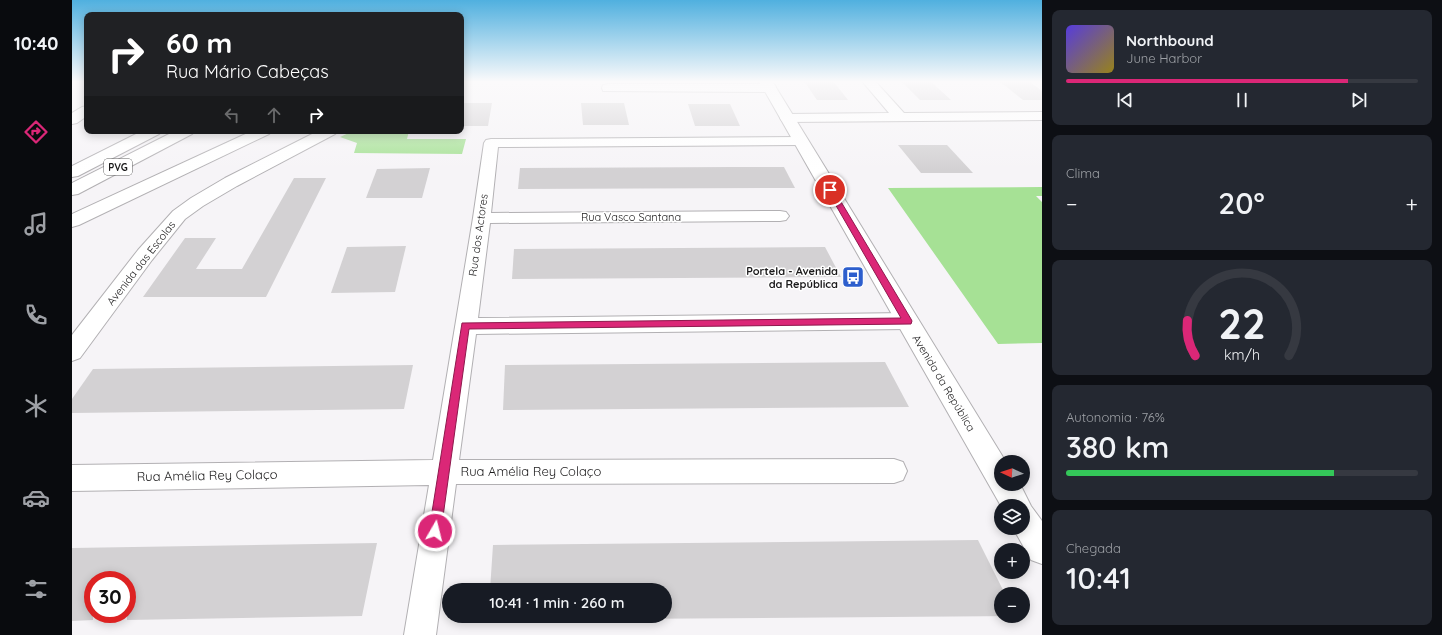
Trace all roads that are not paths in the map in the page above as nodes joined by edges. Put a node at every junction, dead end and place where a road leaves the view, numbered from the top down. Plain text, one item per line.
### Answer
1 (783, 111) edge
2 (894, 111) edge
3 (84, 112) edge
4 (1042, 116) edge
5 (900, 117) junction
6 (787, 118) junction
7 (72, 120) edge
8 (173, 134) edge
9 (258, 134) edge
10 (324, 134) edge
11 (159, 137) edge
12 (801, 141) junction
13 (72, 172) edge
14 (72, 190) edge
15 (72, 200) edge
16 (780, 216) dead end
17 (482, 218) junction
18 (72, 221) edge
19 (908, 321) junction
20 (465, 326) junction
21 (72, 352) edge
22 (994, 468) edge
23 (894, 471) dead end
24 (443, 472) junction
25 (72, 478) edge
26 (1030, 529) edge
27 (1042, 549) edge
28 (420, 635) edge

1 - 6 main road, Avenida da República
2 - 5 street
3 - 7 main road
4 - 5 street
5 - 6 street
6 - 12 main road, Avenida da República
8 - 11 main road, PVG
9 - 18 main road
10 - 21 main road, Avenida das Escolas
11 - 13 main road, PVG
11 - 14 main road, PVG
11 - 15 main road
12 - 17 street, Rua dos Actores
12 - 19 main road, Avenida da República
16 - 17 street, Rua Vasco Santana
17 - 20 street, Rua dos Actores
19 - 20 street
19 - 22 main road, Avenida da República
20 - 24 street, Rua dos Actores
23 - 24 street, Rua Amélia Rey Colaço
24 - 25 street, Rua Amélia Rey Colaço
24 - 28 street, Rua dos Actores
26 - 27 main road

